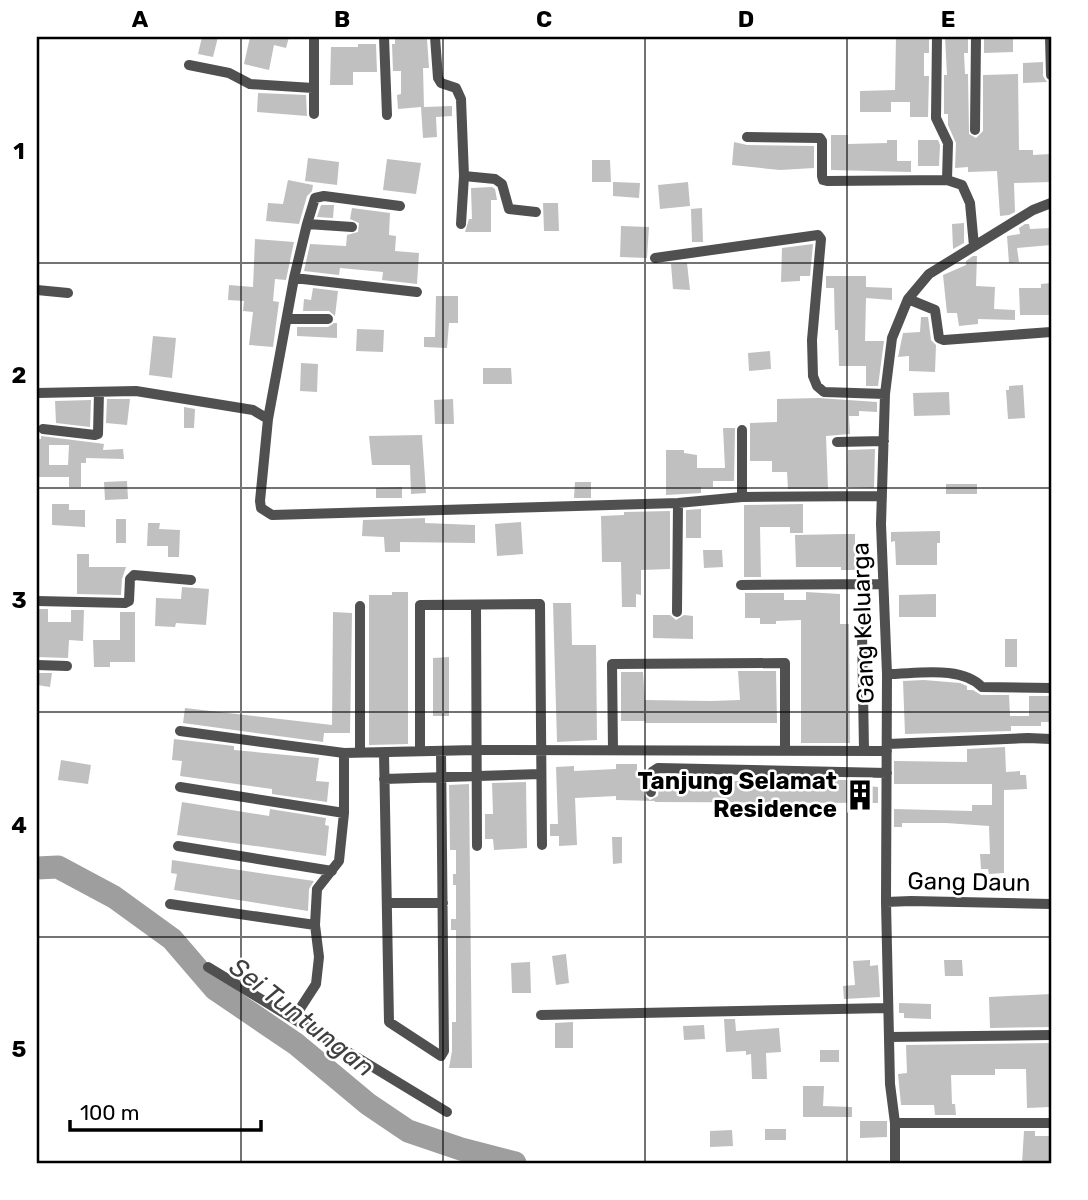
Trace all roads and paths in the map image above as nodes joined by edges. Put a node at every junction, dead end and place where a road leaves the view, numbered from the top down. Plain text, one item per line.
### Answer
1 (314, 37) edge
2 (384, 37) edge
3 (435, 37) edge
4 (937, 37) edge
5 (976, 37) edge
6 (1050, 37) edge
7 (189, 65) dead end
8 (1051, 75) edge
9 (313, 88) junction
10 (314, 114) dead end
11 (387, 115) dead end
12 (975, 130) dead end
13 (747, 137) dead end
14 (464, 176) junction
15 (947, 180) junction
16 (1051, 202) edge
17 (400, 206) dead end
18 (536, 212) dead end
19 (307, 224) junction
20 (461, 224) dead end
21 (352, 228) dead end
22 (974, 246) junction
23 (655, 258) dead end
24 (294, 278) junction
25 (37, 290) edge
26 (417, 292) dead end
27 (68, 293) dead end
28 (911, 295) junction
29 (287, 319) junction
30 (328, 319) dead end
31 (1051, 332) edge
32 (99, 392) junction
33 (37, 393) edge
34 (885, 394) junction
35 (268, 419) junction
36 (43, 429) dead end
37 (742, 430) dead end
38 (884, 441) junction
39 (837, 442) dead end
40 (882, 496) junction
41 (742, 497) junction
42 (678, 503) junction
43 (191, 580) dead end
44 (883, 584) junction
45 (741, 585) dead end
46 (37, 601) edge
47 (475, 605) junction
48 (360, 606) dead end
49 (677, 612) dead end
50 (862, 632) dead end
51 (37, 665) edge
52 (67, 666) dead end
53 (887, 674) junction
54 (1051, 688) edge
55 (180, 731) dead end
56 (1051, 739) edge
57 (888, 747) junction
58 (476, 750) junction
59 (541, 750) junction
60 (613, 750) junction
61 (864, 750) junction
62 (421, 751) junction
63 (441, 751) junction
64 (785, 751) junction
65 (344, 753) junction
66 (360, 753) junction
67 (384, 753) junction
68 (887, 773) junction
69 (541, 774) junction
70 (476, 776) junction
71 (441, 777) junction
72 (384, 779) junction
73 (180, 788) dead end
74 (651, 792) dead end
75 (344, 813) junction
76 (542, 845) dead end
77 (178, 846) dead end
78 (477, 846) dead end
79 (332, 871) junction
80 (886, 902) junction
81 (387, 903) junction
82 (443, 903) junction
83 (170, 904) dead end
84 (1051, 904) edge
85 (315, 925) junction
86 (208, 967) dead end
87 (888, 1008) junction
88 (541, 1016) dead end
89 (293, 1018) junction
90 (1051, 1035) edge
91 (889, 1037) junction
92 (447, 1112) dead end
93 (895, 1123) junction
94 (1051, 1123) edge
95 (895, 1163) edge

1 - 9 street
2 - 11 street
3 - 14 street
4 - 15 street
5 - 12 street
6 - 8 street
7 - 9 street
9 - 10 street
13 - 15 street
14 - 18 street
14 - 20 street
15 - 22 street
16 - 22 street, Gang Keluarga
17 - 19 street
19 - 21 street
19 - 24 street
22 - 28 street, Gang Keluarga
23 - 34 street
24 - 26 street
24 - 29 street
25 - 27 street
28 - 31 street
28 - 34 street, Gang Keluarga
29 - 30 street
29 - 35 street
32 - 33 street
32 - 35 street
32 - 36 street
34 - 38 street, Gang Keluarga
35 - 42 street
37 - 41 street
38 - 39 street
38 - 40 street, Gang Keluarga
40 - 41 street
40 - 44 street, Gang Keluarga
41 - 42 street
42 - 49 street
43 - 46 street
44 - 45 street
44 - 53 street, Gang Keluarga
47 - 58 street
47 - 59 street
47 - 62 street
48 - 66 street
50 - 61 street
51 - 52 street
53 - 54 street
53 - 57 street, Gang Keluarga
55 - 65 street
56 - 57 street
57 - 61 street
57 - 68 street, Gang Keluarga
58 - 59 street
58 - 63 street
58 - 70 street
59 - 60 street
59 - 69 street
60 - 64 street
60 - 64 street
61 - 64 street
62 - 63 street
62 - 67 street
63 - 71 street
65 - 66 street
65 - 75 street
66 - 67 street
67 - 72 street
68 - 74 street
68 - 80 street, Gang Keluarga
69 - 70 street
69 - 76 street
70 - 71 street
70 - 78 street
71 - 72 street
71 - 82 street
72 - 81 street
73 - 75 street
75 - 79 street
77 - 79 street
79 - 85 street
80 - 84 street, Gang Daun
80 - 87 street, Gang Keluarga
81 - 82 street
81 - 82 street
83 - 85 street
85 - 89 street
86 - 89 street
87 - 88 street
87 - 91 street, Gang Keluarga
89 - 92 street
90 - 91 street
91 - 93 street, Gang Keluarga
93 - 94 street
93 - 95 street, Gang Keluarga

